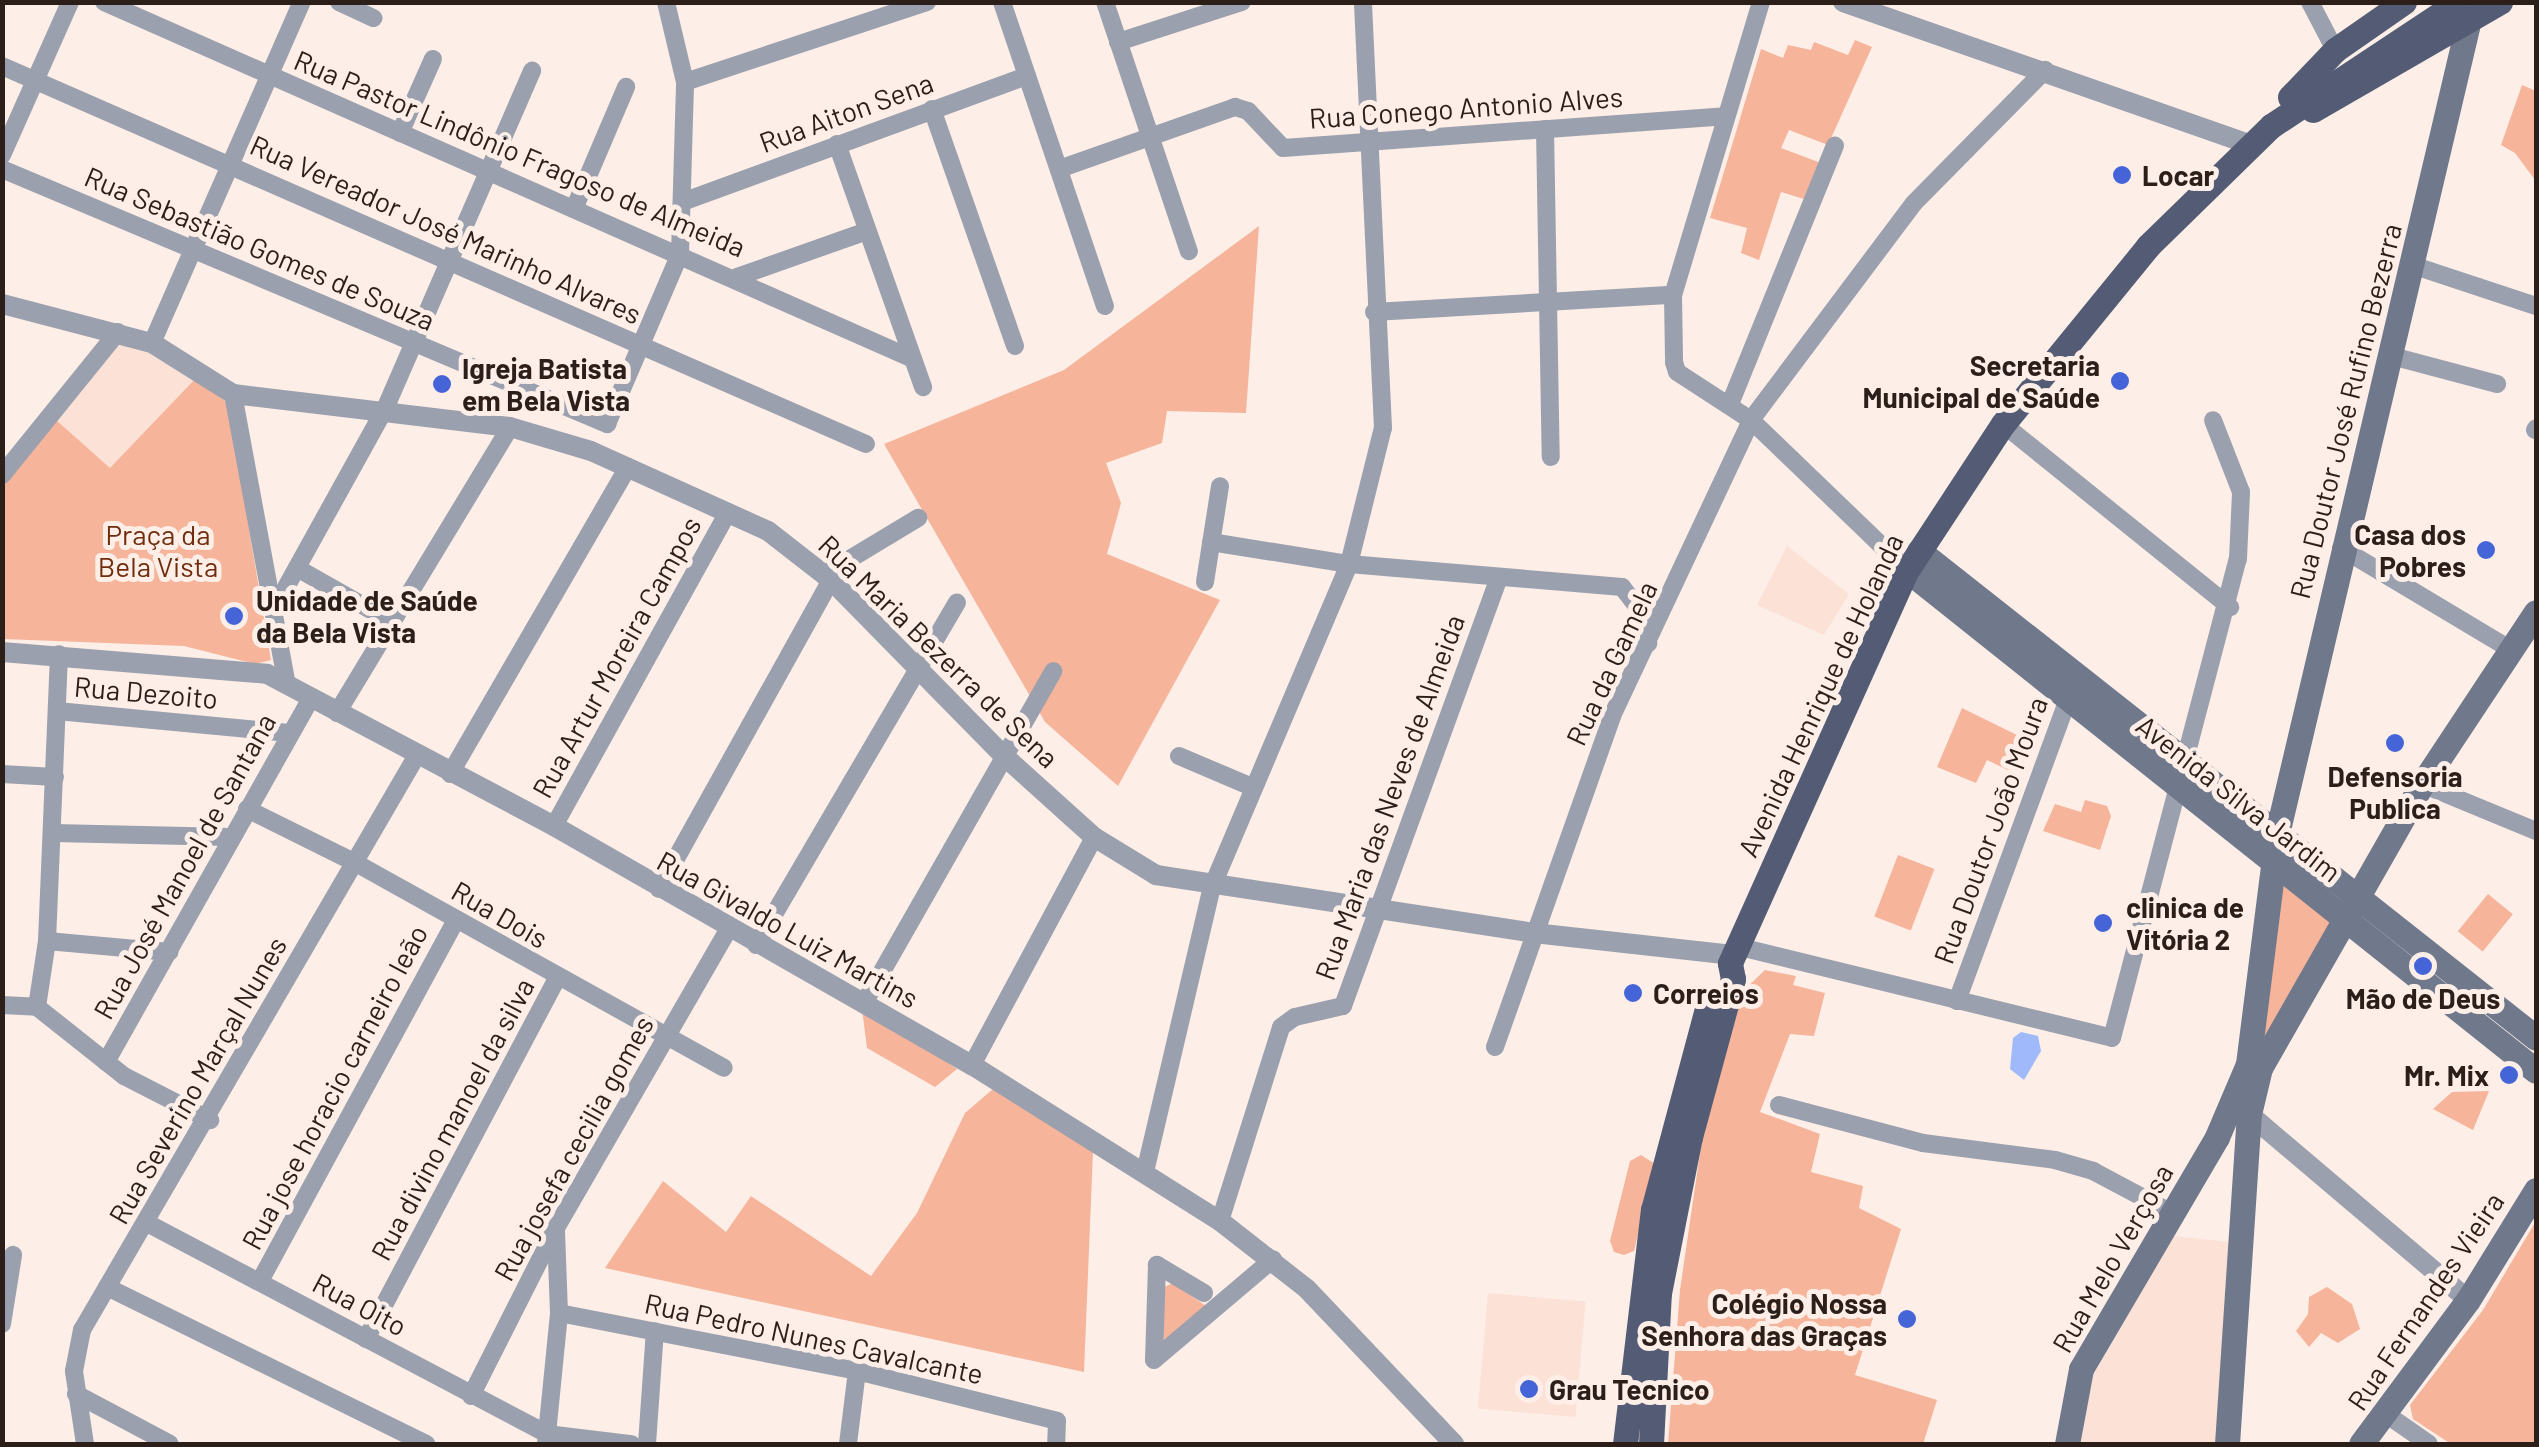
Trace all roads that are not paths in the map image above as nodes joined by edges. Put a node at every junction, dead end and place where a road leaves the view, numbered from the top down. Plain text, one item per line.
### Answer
1 (104, 2) edge
2 (302, 2) edge
3 (339, 2) edge
4 (666, 2) edge
5 (927, 2) edge
6 (1002, 2) edge
7 (1104, 2) edge
8 (1242, 2) edge
9 (1363, 2) edge
10 (1761, 2) edge
11 (1843, 2) edge
12 (2310, 2) edge
13 (2404, 2) edge
14 (2500, 2) edge
15 (66, 4) edge
16 (2467, 8) edge
17 (373, 18) dead end
18 (1118, 42) junction
19 (2335, 50) junction
20 (433, 59) dead end
21 (2, 66) edge
22 (2044, 70) junction
23 (532, 71) dead end
24 (272, 76) junction
25 (1027, 76) junction
26 (34, 80) junction
27 (684, 82) junction
28 (626, 87) dead end
29 (932, 109) junction
30 (1725, 116) junction
31 (2271, 126) junction
32 (1544, 128) junction
33 (400, 133) junction
34 (1150, 138) junction
35 (1366, 139) junction
36 (837, 144) junction
37 (2248, 144) junction
38 (1835, 145) dead end
39 (2, 155) edge
40 (232, 165) junction
41 (2, 168) edge
42 (1058, 168) junction
43 (488, 171) junction
44 (685, 201) junction
45 (574, 209) junction
46 (867, 231) junction
47 (196, 248) junction
48 (1188, 251) dead end
49 (680, 254) junction
50 (446, 258) junction
51 (2412, 265) junction
52 (737, 276) junction
53 (1673, 295) junction
54 (1550, 299) junction
55 (2, 304) edge
56 (1106, 306) dead end
57 (2536, 306) edge
58 (1374, 312) junction
59 (118, 332) junction
60 (410, 342) junction
61 (152, 343) junction
62 (642, 345) junction
63 (1015, 346) dead end
64 (2388, 355) junction
65 (913, 359) junction
66 (2497, 384) dead end
67 (923, 387) dead end
68 (233, 394) junction
69 (1730, 404) junction
70 (386, 409) junction
71 (1752, 420) junction
72 (2213, 420) dead end
73 (2003, 424) junction
74 (510, 427) junction
75 (866, 444) dead end
76 (1550, 457) dead end
77 (628, 468) junction
78 (2, 475) edge
79 (1220, 486) dead end
80 (727, 514) junction
81 (918, 518) dead end
82 (1212, 542) junction
83 (2341, 548) junction
84 (1913, 560) junction
85 (1348, 564) junction
86 (297, 568) junction
87 (828, 577) junction
88 (1498, 578) junction
89 (1205, 582) dead end
90 (957, 603) dead end
91 (2230, 607) junction
92 (274, 609) junction
93 (2536, 612) edge
94 (392, 622) junction
95 (1648, 643) junction
96 (2508, 648) junction
97 (2, 652) edge
98 (59, 654) junction
99 (917, 669) junction
100 (1053, 671) dead end
101 (286, 680) junction
102 (2072, 689) junction
103 (311, 698) junction
104 (57, 711) junction
105 (336, 713) junction
106 (290, 733) junction
107 (417, 755) junction
108 (1004, 756) junction
109 (1179, 756) dead end
110 (2187, 764) junction
111 (2, 774) edge
112 (450, 774) junction
113 (55, 777) junction
114 (2422, 784) junction
115 (1252, 786) junction
116 (2180, 791) junction
117 (248, 810) junction
118 (554, 826) junction
119 (2536, 831) edge
120 (54, 833) junction
121 (2277, 834) junction
122 (230, 838) junction
123 (1094, 838) junction
124 (354, 862) junction
125 (2272, 863) junction
126 (1212, 887) junction
127 (659, 888) junction
128 (2349, 907) junction
129 (1374, 909) junction
130 (456, 920) junction
131 (728, 930) junction
132 (1534, 933) junction
133 (48, 941) junction
134 (756, 945) junction
135 (170, 952) junction
136 (1733, 955) junction
137 (558, 978) junction
138 (1956, 1001) junction
139 (864, 1002) junction
140 (2, 1006) edge
141 (37, 1007) junction
142 (2536, 1038) edge
143 (665, 1039) junction
144 (1495, 1047) dead end
145 (106, 1062) junction
146 (972, 1065) junction
147 (2254, 1066) junction
148 (724, 1068) dead end
149 (2536, 1070) edge
150 (1780, 1106) dead end
151 (2240, 1112) junction
152 (210, 1120) junction
153 (2217, 1136) junction
154 (2247, 1147) junction
155 (1145, 1172) junction
156 (2536, 1190) edge
157 (2170, 1212) junction
158 (1220, 1221) junction
159 (147, 1222) junction
160 (556, 1228) junction
161 (13, 1256) dead end
162 (1273, 1259) junction
163 (260, 1282) junction
164 (107, 1287) junction
165 (1204, 1293) dead end
166 (2468, 1300) junction
167 (559, 1313) junction
168 (2, 1324) edge
169 (655, 1330) junction
170 (366, 1338) junction
171 (857, 1371) junction
172 (76, 1394) junction
173 (471, 1396) junction
174 (2386, 1414) junction
175 (546, 1439) edge
176 (85, 1444) edge
177 (170, 1444) edge
178 (426, 1444) edge
179 (631, 1444) edge
180 (647, 1444) edge
181 (848, 1444) edge
182 (1056, 1444) edge
183 (1454, 1444) edge
184 (1625, 1444) edge
185 (1651, 1444) edge
186 (2068, 1444) edge
187 (2227, 1444) edge
188 (2362, 1444) edge
189 (2429, 1444) edge

1 - 24 street, Rua Pastor Lindônio Fragoso de Almeida
2 - 24 street
3 - 17 street
4 - 27 street
5 - 27 street
6 - 25 street
7 - 18 street
8 - 18 street
9 - 35 street
10 - 30 street
11 - 22 street
12 - 19 street
13 - 19 main road
14 - 16 main road
15 - 26 street
16 - 31 main road
16 - 31 main road, Avenida Henrique de Holanda
16 - 51 main road, Rua Doutor José Rufino Bezerra
18 - 34 street
19 - 31 main road
20 - 33 street
21 - 26 street, Rua Vereador José Marinho Alvares
22 - 37 street
22 - 71 street, Rua da Gamela
23 - 43 street
24 - 33 street, Rua Pastor Lindônio Fragoso de Almeida
24 - 40 street
25 - 29 street, Rua Aiton Sena
25 - 42 street
26 - 39 street
26 - 40 street, Rua Vereador José Marinho Alvares
27 - 44 street
28 - 45 street
29 - 36 street, Rua Aiton Sena
29 - 63 street
30 - 32 street, Rua Conego Antonio Alves
30 - 53 street
31 - 37 main road, Avenida Henrique de Holanda
32 - 35 street, Rua Conego Antonio Alves
32 - 54 street
33 - 43 street, Rua Pastor Lindônio Fragoso de Almeida
34 - 35 street, Rua Conego Antonio Alves
34 - 42 street, Rua Conego Antonio Alves
34 - 48 street
35 - 58 street
36 - 44 street, Rua Aiton Sena
36 - 46 street
37 - 73 main road, Avenida Henrique de Holanda
38 - 69 street
40 - 47 street
40 - 50 street, Rua Vereador José Marinho Alvares
41 - 47 street, Rua Sebastião Gomes de Souza
42 - 56 street
43 - 45 street, Rua Pastor Lindônio Fragoso de Almeida
43 - 50 street
44 - 49 street
45 - 49 street, Rua Pastor Lindônio Fragoso de Almeida
46 - 52 street
46 - 65 street
47 - 60 street, Rua Sebastião Gomes de Souza
47 - 61 street
49 - 52 street, Rua Pastor Lindônio Fragoso de Almeida
49 - 62 street
50 - 60 street
50 - 62 street, Rua Vereador José Marinho Alvares
51 - 57 street
51 - 64 main road, Rua Doutor José Rufino Bezerra
52 - 65 street, Rua Pastor Lindônio Fragoso de Almeida
53 - 54 street
53 - 69 street
54 - 58 street
54 - 76 street
55 - 59 street, Rua Maria Bezerra de Sena
58 - 85 street
59 - 61 street, Rua Maria Bezerra de Sena
59 - 78 street
60 - 62 street, Rua Sebastião Gomes de Souza
60 - 70 street
61 - 68 street, Rua Maria Bezerra de Sena
62 - 75 street, Rua Vereador José Marinho Alvares
64 - 66 street
64 - 83 main road, Rua Doutor José Rufino Bezerra
65 - 67 street
68 - 70 street, Rua Maria Bezerra de Sena
68 - 92 street
69 - 71 street
70 - 74 street, Rua Maria Bezerra de Sena
70 - 86 street
71 - 84 street
71 - 95 street, Rua da Gamela
72 - 91 street
73 - 84 main road, Avenida Henrique de Holanda
73 - 91 street
74 - 77 street, Rua Maria Bezerra de Sena
74 - 94 street
77 - 80 street, Rua Maria Bezerra de Sena
77 - 112 street
79 - 82 street
80 - 87 street, Rua Maria Bezerra de Sena
80 - 118 street, Rua Artur Moreira Campos
81 - 87 street
82 - 85 street
82 - 89 street
83 - 96 street
83 - 121 main road, Rua Doutor José Rufino Bezerra
84 - 102 main road, Avenida Silva Jardim
84 - 136 main road, Avenida Henrique de Holanda
85 - 88 street
85 - 115 street
86 - 92 street
86 - 94 street
87 - 99 street, Rua Maria Bezerra de Sena
87 - 127 street
88 - 95 street
88 - 129 street, Rua Maria das Neves de Almeida
90 - 99 street
91 - 110 street
92 - 101 street
93 - 96 main road
94 - 105 street
95 - 132 street, Rua da Gamela
96 - 114 main road
97 - 98 street, Rua Givaldo Luiz Martins
98 - 101 street, Rua Givaldo Luiz Martins
98 - 104 street
99 - 108 street, Rua Maria Bezerra de Sena
99 - 134 street
100 - 108 street
101 - 103 street, Rua Givaldo Luiz Martins
102 - 110 main road, Avenida Silva Jardim
102 - 116 main road, Avenida Silva Jardim
102 - 138 street, Rua Doutor João Moura
103 - 105 street, Rua Givaldo Luiz Martins
103 - 106 street, Rua José Manoel de Santana
104 - 106 street, Rua Dezoito
104 - 113 street
105 - 107 street, Rua Givaldo Luiz Martins
106 - 117 street, Rua José Manoel de Santana
107 - 112 street, Rua Givaldo Luiz Martins
107 - 124 street, Rua Severino Marçal Nunes
108 - 123 street, Rua Maria Bezerra de Sena
108 - 139 street
109 - 115 street
110 - 116 street
110 - 121 main road, Avenida Silva Jardim
111 - 113 street
112 - 118 street, Rua Givaldo Luiz Martins
113 - 120 street
114 - 119 street
114 - 128 main road
115 - 126 street
116 - 125 main road, Avenida Silva Jardim
116 - 138 street
117 - 122 street, Rua José Manoel de Santana
117 - 124 street, Rua Dois
118 - 127 street, Rua Givaldo Luiz Martins
120 - 122 street
120 - 133 street
121 - 125 main road, Rua Doutor José Rufino Bezerra
121 - 128 main road, Avenida Silva Jardim
122 - 135 street, Rua José Manoel de Santana
123 - 126 street, Rua Maria Bezerra de Sena
123 - 146 street
124 - 130 street, Rua Dois
124 - 152 street, Rua Severino Marçal Nunes
125 - 128 main road, Avenida Silva Jardim
125 - 147 main road, Rua Doutor José Rufino Bezerra
126 - 129 street, Rua Maria Bezerra de Sena
126 - 155 street
127 - 131 street, Rua Givaldo Luiz Martins
128 - 142 main road, Avenida Silva Jardim
128 - 147 main road
128 - 149 main road, Avenida Silva Jardim
129 - 132 street, Rua Maria Bezerra de Sena
129 - 158 street, Rua Maria das Neves de Almeida
130 - 137 street, Rua Dois
130 - 163 street, Rua jose horacio carneiro leão
131 - 134 street, Rua Givaldo Luiz Martins
131 - 143 street, Rua josefa cecilia gomes
132 - 136 street, Rua Maria Bezerra de Sena
132 - 144 street, Rua da Gamela
133 - 135 street
133 - 141 street
134 - 139 street, Rua Givaldo Luiz Martins
135 - 145 street, Rua José Manoel de Santana
136 - 138 street
136 - 184 main road
136 - 185 main road, Avenida Henrique de Holanda
137 - 143 street, Rua Dois
137 - 170 street, Rua divino manoel da silva
139 - 146 street, Rua Givaldo Luiz Martins
140 - 141 street
141 - 145 street
143 - 148 street, Rua Dois
143 - 160 street, Rua josefa cecilia gomes
145 - 152 street
146 - 155 street, Rua Givaldo Luiz Martins
147 - 151 main road
150 - 157 street
151 - 153 main road, Rua Melo Verçosa
151 - 154 main road
151 - 166 street
152 - 159 street, Rua Severino Marçal Nunes
153 - 154 main road
153 - 157 main road, Rua Melo Verçosa
154 - 187 main road
155 - 158 street, Rua Givaldo Luiz Martins
156 - 166 main road, Rua Fernandes Vieira
157 - 186 main road, Rua Melo Verçosa
158 - 162 street, Rua Givaldo Luiz Martins
159 - 163 street, Rua Oito
159 - 164 street, Rua Severino Marçal Nunes
160 - 167 street
160 - 173 street, Rua josefa cecilia gomes
161 - 168 street
162 - 165 street
162 - 183 street, Rua Givaldo Luiz Martins
163 - 170 street, Rua Oito
164 - 172 street, Rua Severino Marçal Nunes
164 - 178 street
166 - 174 main road, Rua Fernandes Vieira
167 - 169 street, Rua Pedro Nunes Cavalcante
167 - 175 street
169 - 171 street, Rua Pedro Nunes Cavalcante
169 - 180 street
170 - 173 street, Rua Oito
171 - 181 street
171 - 182 street, Rua Pedro Nunes Cavalcante
172 - 176 street, Rua Severino Marçal Nunes
172 - 177 street
173 - 175 street, Rua Oito
174 - 188 main road, Rua Fernandes Vieira
174 - 189 street
175 - 179 street, Rua Oito

